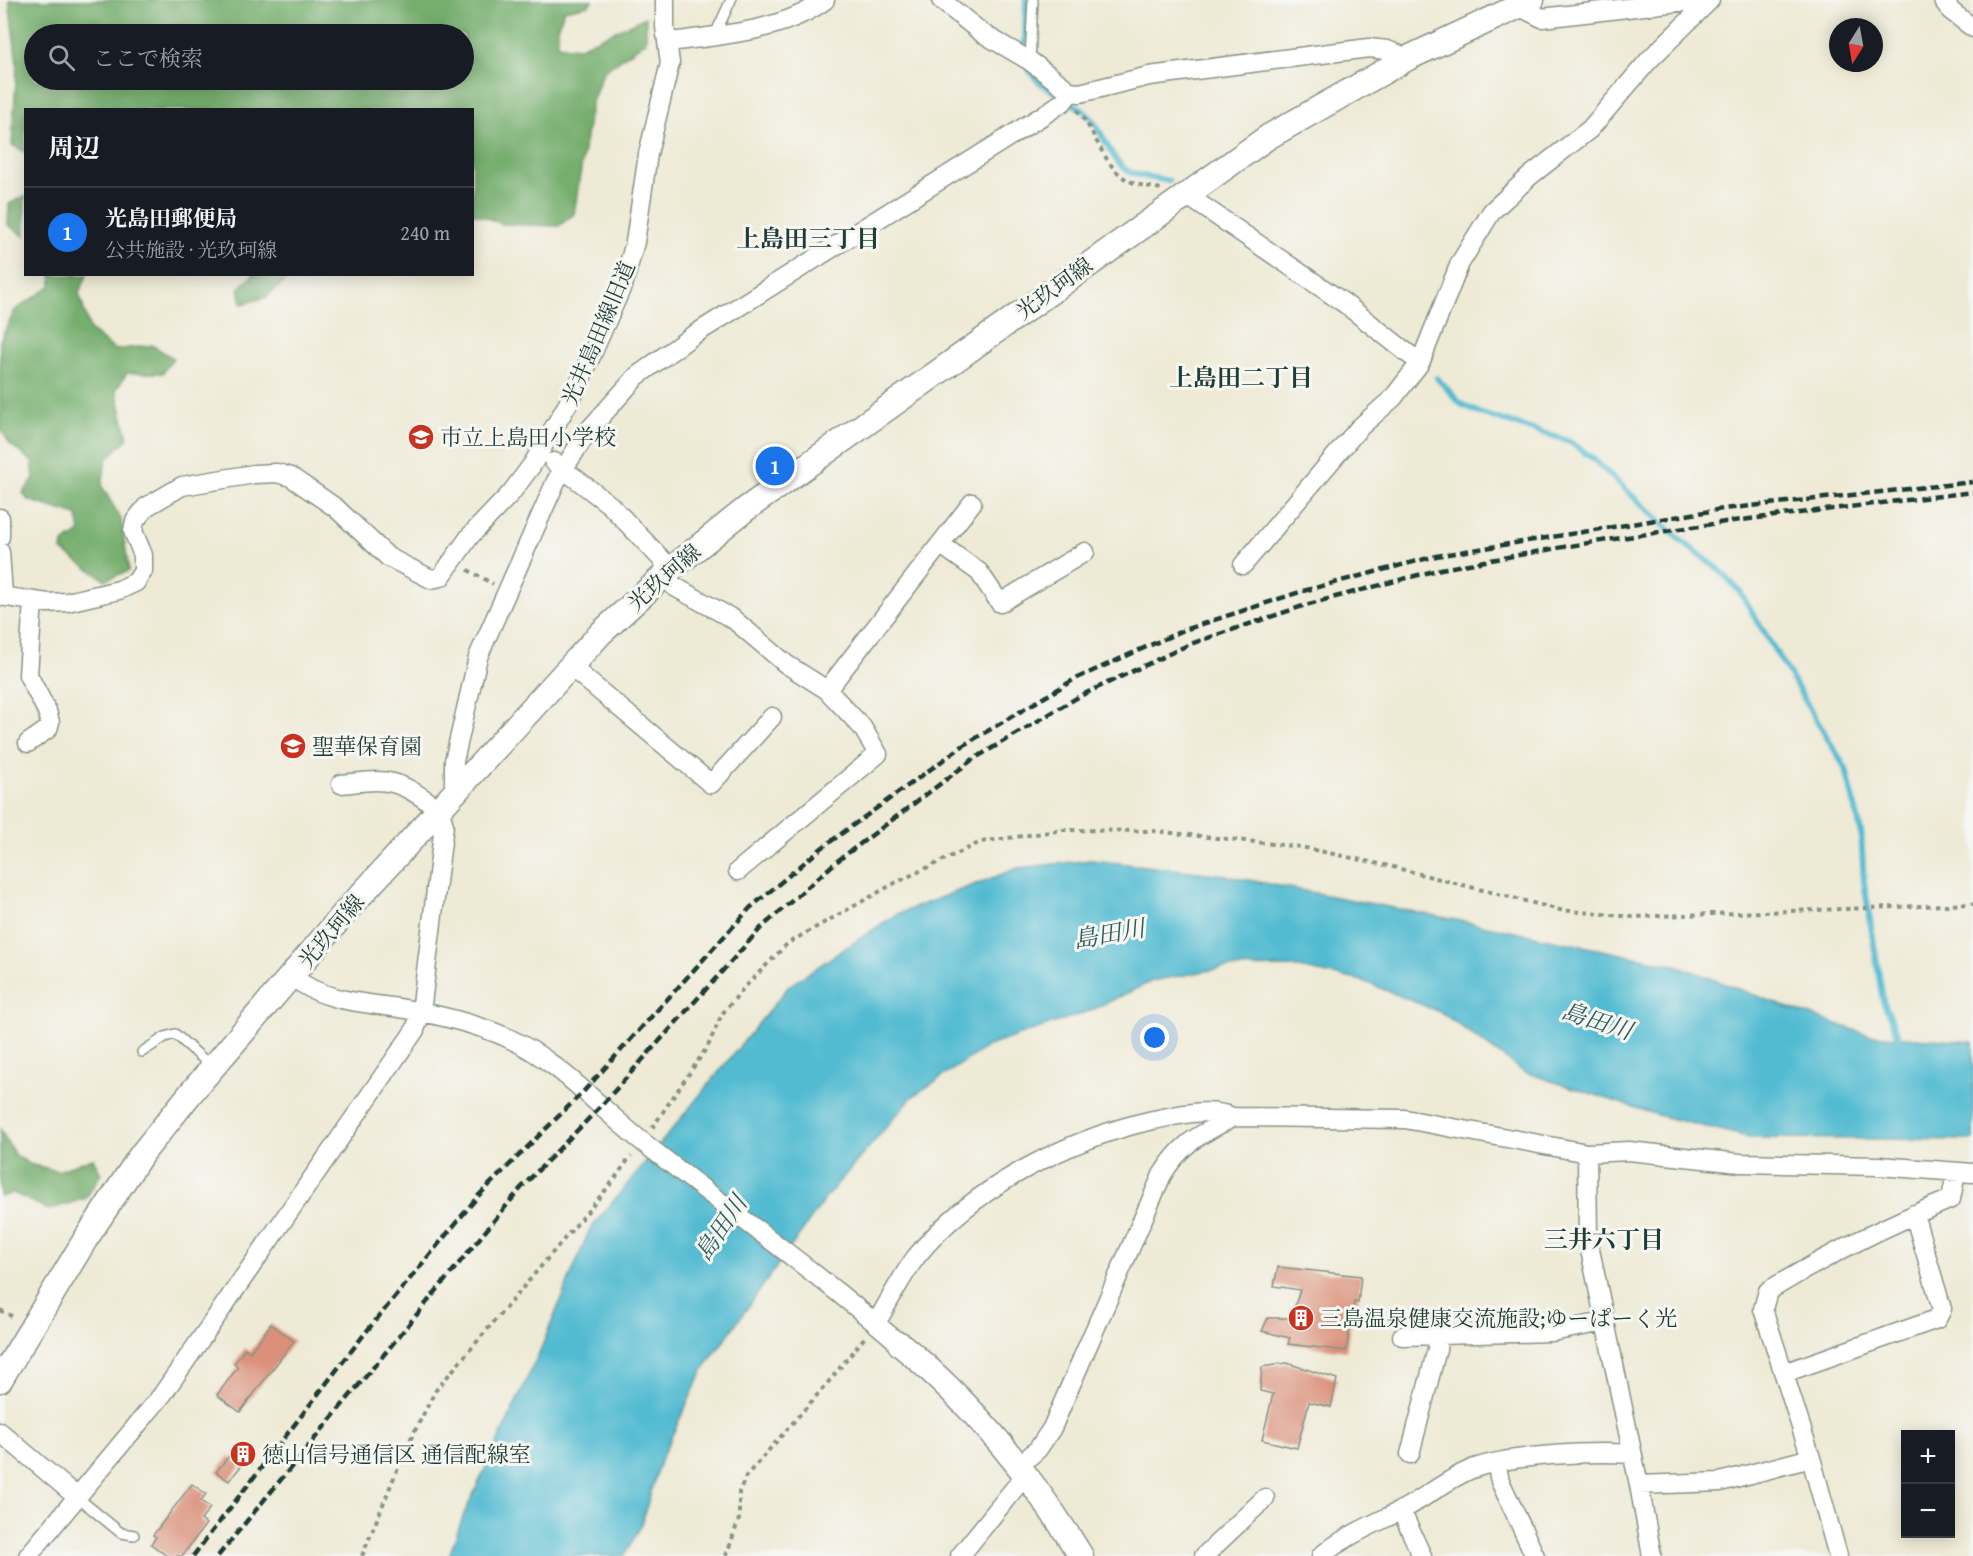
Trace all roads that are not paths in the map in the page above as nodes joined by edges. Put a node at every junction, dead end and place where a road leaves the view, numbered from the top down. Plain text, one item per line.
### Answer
1 (665, 0) edge
2 (731, 0) edge
3 (825, 0) edge
4 (941, 0) edge
5 (1033, 0) edge
6 (1695, 0) edge
7 (1710, 0) edge
8 (1943, 0) edge
9 (1525, 3) edge
10 (1973, 28) edge
11 (719, 35) junction
12 (669, 42) junction
13 (1408, 58) junction
14 (1030, 61) junction
15 (1066, 98) junction
16 (1185, 194) junction
17 (1420, 363) junction
18 (540, 453) junction
19 (562, 468) junction
20 (972, 503) dead end
21 (0, 518) edge
22 (0, 537) edge
23 (940, 544) junction
24 (0, 552) edge
25 (1086, 552) dead end
26 (1243, 565) dead end
27 (667, 572) junction
28 (1, 595) edge
29 (33, 601) junction
30 (570, 666) junction
31 (827, 690) junction
32 (772, 717) dead end
33 (28, 743) dead end
34 (341, 784) dead end
35 (447, 801) junction
36 (738, 871) dead end
37 (293, 977) junction
38 (421, 1012) junction
39 (142, 1052) dead end
40 (213, 1068) junction
41 (1233, 1118) junction
42 (1587, 1153) junction
43 (1964, 1173) edge
44 (1914, 1214) junction
45 (1604, 1322) junction
46 (876, 1323) junction
47 (1438, 1335) junction
48 (1402, 1336) dead end
49 (900, 1344) joint
50 (1784, 1373) junction
51 (0, 1380) edge
52 (0, 1432) edge
53 (1410, 1454) dead end
54 (1631, 1454) junction
55 (1811, 1458) junction
56 (1496, 1463) junction
57 (1023, 1469) junction
58 (1639, 1485) junction
59 (76, 1497) junction
60 (1265, 1498) dead end
61 (1401, 1510) junction
62 (134, 1535) dead end
63 (28, 1556) edge
64 (960, 1556) edge
65 (1081, 1556) edge
66 (1204, 1556) edge
67 (1320, 1556) edge
68 (1422, 1556) edge
69 (1535, 1556) edge
70 (1652, 1556) edge
71 (1838, 1556) edge

1 - 12 street, 光井島田線旧道
2 - 11 lane
3 - 11 street
4 - 14 street
5 - 14 lane
6 - 9 street
7 - 17 street
8 - 10 street
9 - 13 main road, 光玖珂線
11 - 12 street
12 - 18 street, 光井島田線旧道
13 - 15 street
13 - 16 main road, 光玖珂線
14 - 15 street
15 - 19 street
16 - 17 street
16 - 27 main road, 光玖珂線
17 - 26 street
18 - 19 street
18 - 29 street, 光井島田線旧道
19 - 27 street
19 - 35 street
20 - 23 street
21 - 22 street
23 - 25 street
23 - 31 street
24 - 28 street
27 - 30 main road, 光玖珂線
27 - 31 street
28 - 29 street
29 - 33 street
30 - 32 street
30 - 35 main road, 光玖珂線
31 - 36 street
34 - 35 street
35 - 37 main road, 光玖珂線
35 - 38 street
37 - 38 street
37 - 40 main road, 光玖珂線
38 - 46 street
38 - 59 street
39 - 40 lane
40 - 51 main road, 光玖珂線
41 - 42 street
41 - 46 street
41 - 57 street
42 - 43 street
42 - 45 street
43 - 44 street
44 - 50 street
44 - 50 street
45 - 47 street
45 - 54 street
46 - 49 street
47 - 48 street
47 - 53 street
49 - 57 main road
50 - 55 street
52 - 59 street
54 - 56 street
54 - 58 street
55 - 58 street
55 - 71 street
56 - 61 street
56 - 69 street
57 - 64 street
57 - 65 main road
58 - 70 street
59 - 62 lane
59 - 63 street
60 - 66 street
61 - 67 street
61 - 68 street

